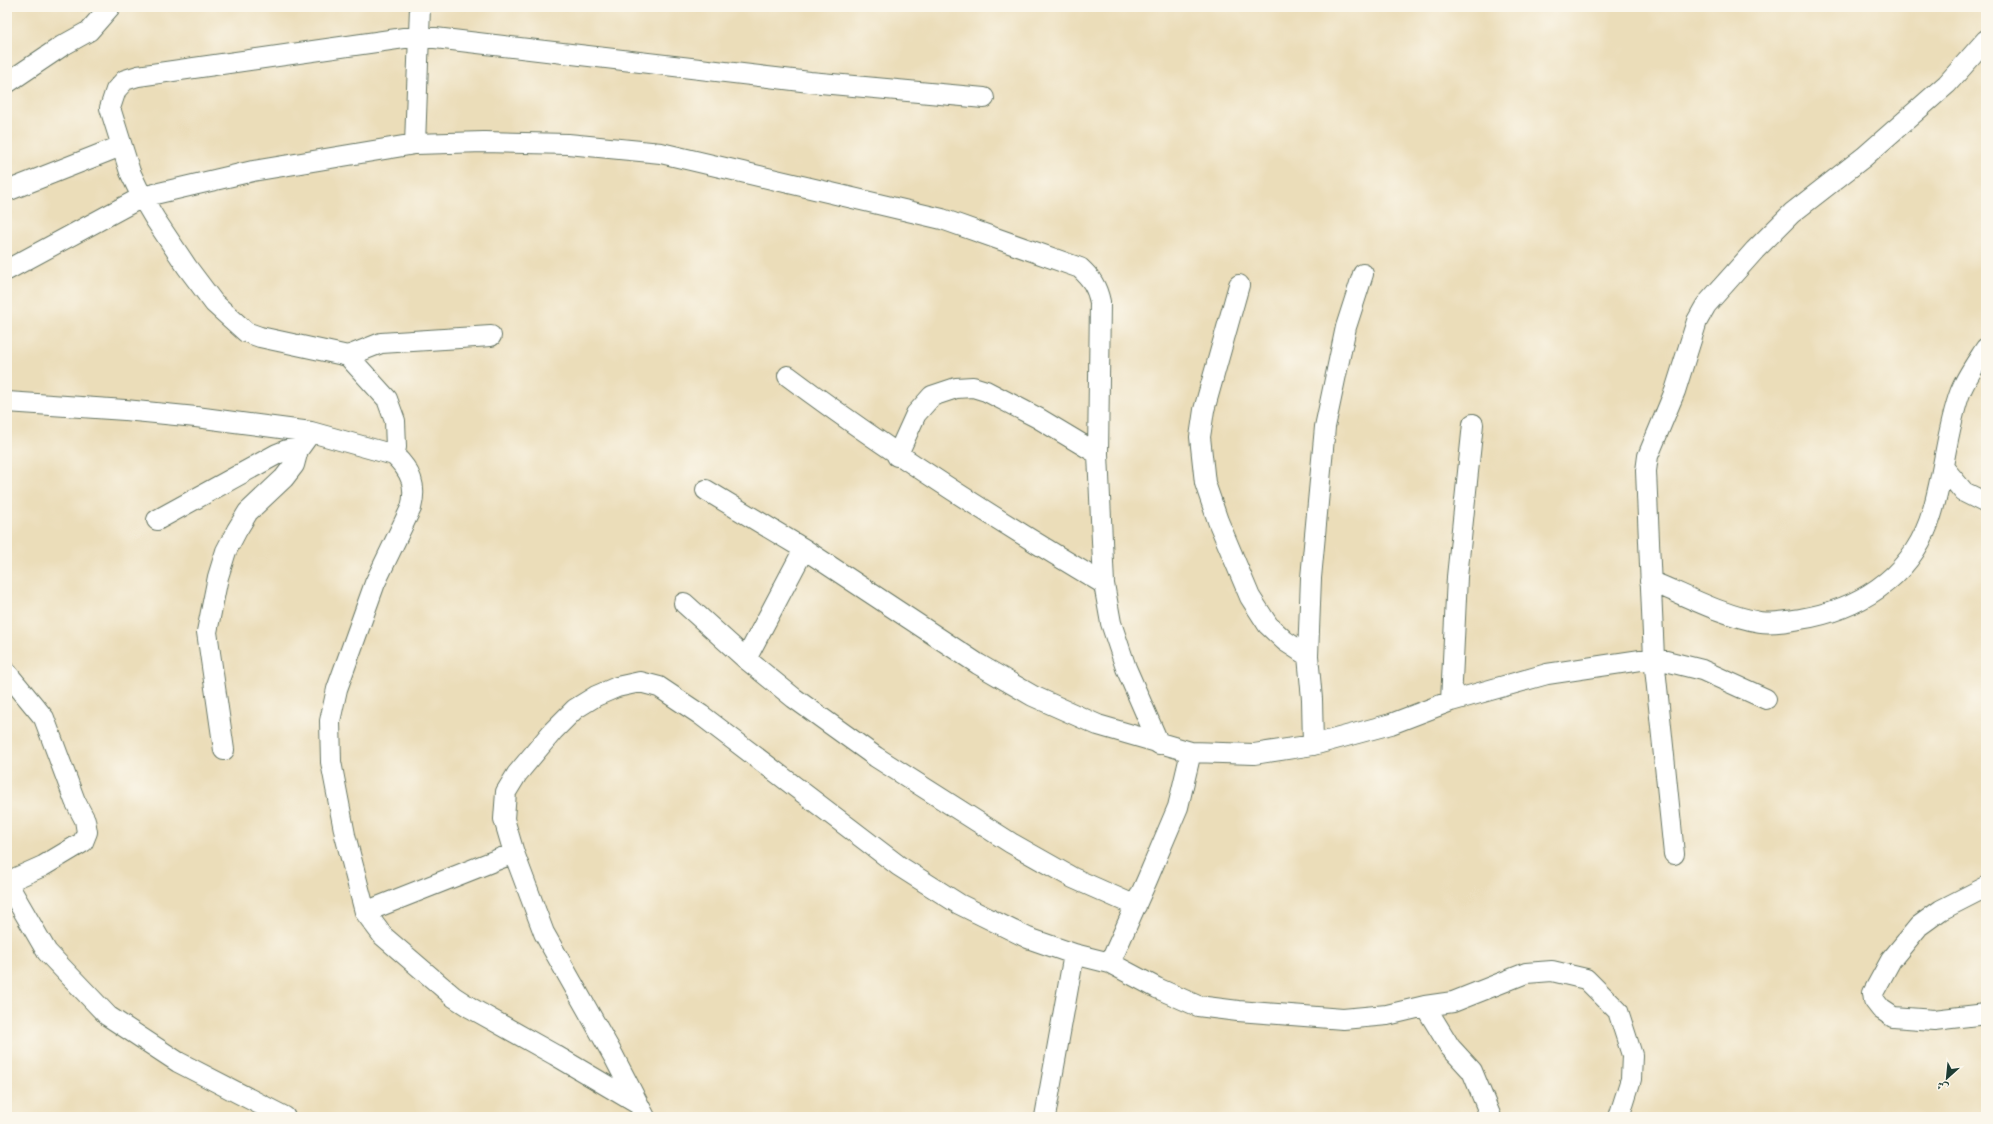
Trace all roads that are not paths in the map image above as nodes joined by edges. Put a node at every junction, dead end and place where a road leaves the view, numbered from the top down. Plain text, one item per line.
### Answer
1 (110, 7) edge
2 (420, 7) edge
3 (418, 36) junction
4 (1986, 40) edge
5 (7, 84) edge
6 (984, 98) dead end
7 (415, 144) junction
8 (121, 146) junction
9 (7, 191) edge
10 (142, 197) junction
11 (7, 270) edge
12 (1363, 274) dead end
13 (1239, 285) dead end
14 (491, 336) dead end
15 (1986, 348) edge
16 (348, 356) junction
17 (788, 376) dead end
18 (7, 402) edge
19 (1474, 424) dead end
20 (311, 432) junction
21 (298, 450) junction
22 (1098, 454) junction
23 (394, 455) junction
24 (897, 456) junction
25 (1943, 467) junction
26 (706, 490) dead end
27 (1986, 503) edge
28 (157, 520) dead end
29 (804, 549) junction
30 (1650, 581) junction
31 (1104, 584) junction
32 (684, 603) dead end
33 (1308, 656) junction
34 (1654, 658) junction
35 (746, 659) junction
36 (7, 673) edge
37 (1766, 699) dead end
38 (1450, 701) junction
39 (1159, 744) junction
40 (1313, 745) junction
41 (224, 750) dead end
42 (1191, 752) junction
43 (514, 853) junction
44 (1674, 854) dead end
45 (7, 883) edge
46 (1986, 887) edge
47 (1136, 906) junction
48 (365, 912) junction
49 (1074, 954) junction
50 (1110, 963) junction
51 (1425, 1006) junction
52 (1986, 1014) edge
53 (641, 1110) edge
54 (285, 1117) edge
55 (1045, 1117) edge
56 (1490, 1117) edge
57 (1619, 1117) edge

1 - 5 street
2 - 3 street
3 - 6 street
3 - 7 street
3 - 8 street
4 - 30 street
7 - 10 street
7 - 22 street
8 - 9 street
8 - 10 street
10 - 11 street
10 - 16 street
12 - 33 street
13 - 33 street
14 - 16 street
15 - 25 street
16 - 23 street
17 - 24 street
18 - 20 street
19 - 38 street
20 - 21 street
20 - 23 street
21 - 28 street
21 - 41 street
22 - 24 street
22 - 31 street
23 - 48 street
24 - 31 street
25 - 27 street
25 - 30 street
26 - 29 street
29 - 35 street
29 - 39 street
30 - 34 street
31 - 39 street
32 - 35 street
33 - 40 street
34 - 37 street
34 - 38 street
34 - 44 street
35 - 47 street
36 - 45 street
38 - 40 street
39 - 42 street
40 - 42 street
42 - 47 street
43 - 48 street
43 - 49 street
43 - 53 street
45 - 54 street
46 - 52 street
47 - 50 street
48 - 53 street
49 - 50 street
49 - 55 street
50 - 51 street
51 - 56 street
51 - 57 street

